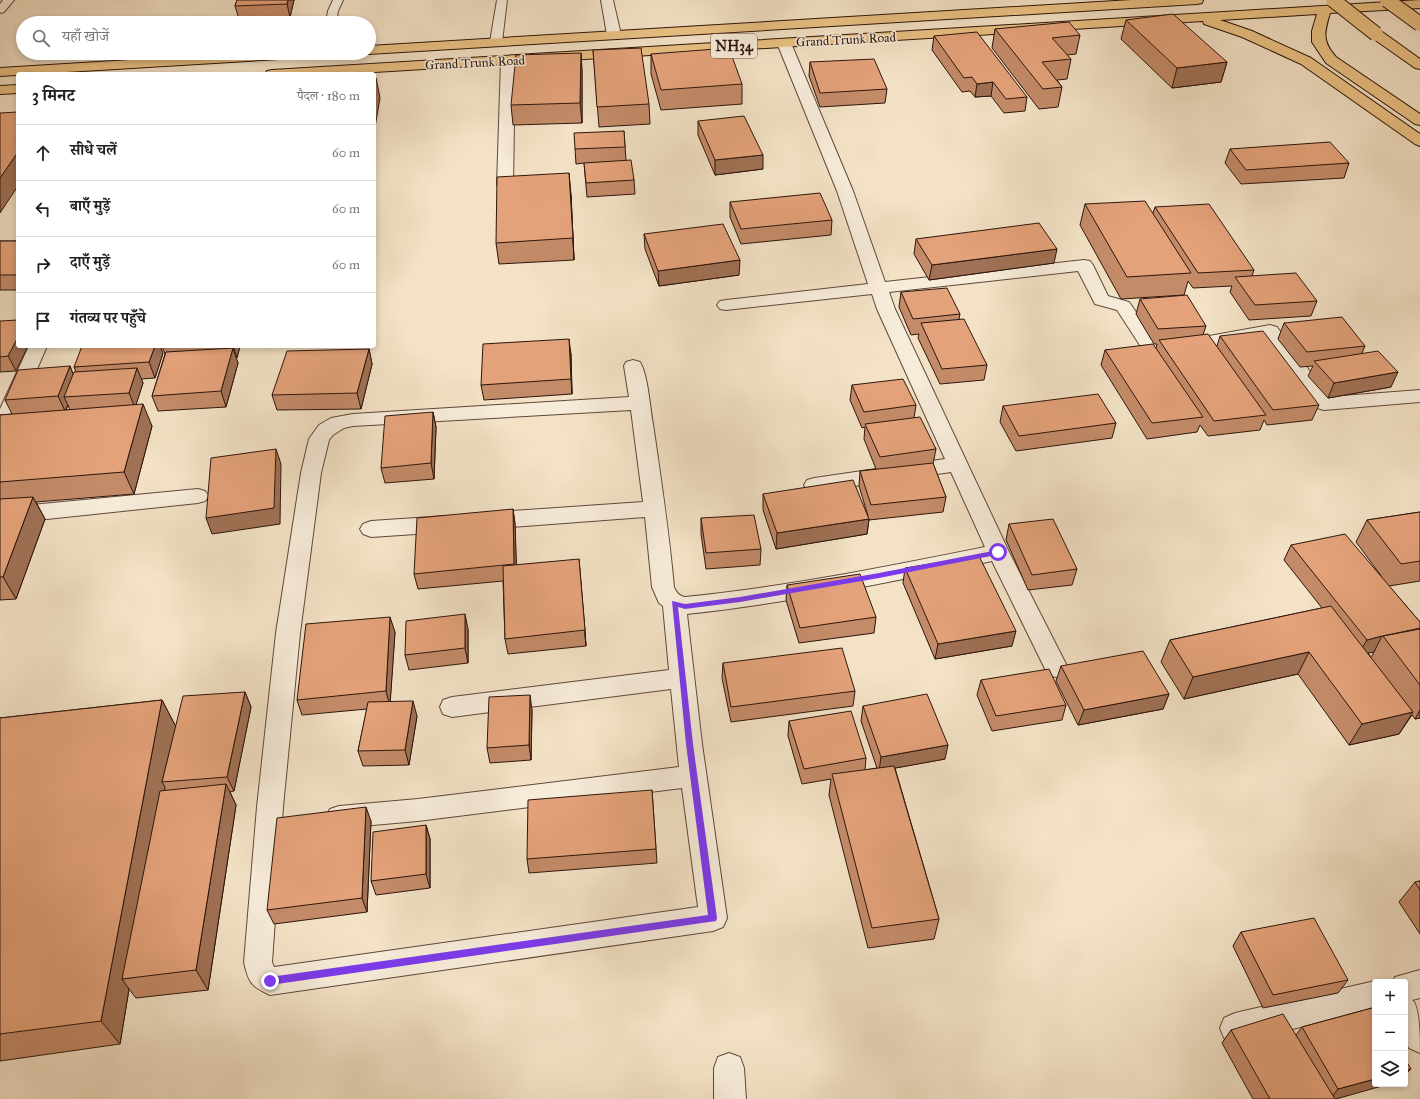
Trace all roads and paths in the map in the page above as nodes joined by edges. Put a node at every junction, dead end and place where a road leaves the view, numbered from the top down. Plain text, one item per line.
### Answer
1 (9, 0) edge
2 (338, 0) edge
3 (502, 0) edge
4 (607, 0) edge
5 (1197, 0) edge
6 (1387, 0) edge
7 (1164, 2) edge
8 (1420, 4) edge
9 (1329, 5) edge
10 (0, 10) edge
11 (332, 16) edge
12 (1197, 17) junction
13 (1420, 24) edge
14 (614, 35) junction
15 (496, 42) junction
16 (784, 42) junction
17 (376, 50) edge
18 (198, 60) edge
19 (508, 60) junction
20 (1420, 65) edge
21 (0, 72) edge
22 (306, 72) edge
23 (16, 89) edge
24 (0, 90) edge
25 (1420, 121) edge
26 (1420, 141) edge
27 (505, 184) edge
28 (879, 288) junction
29 (726, 305) dead end
30 (37, 348) edge
31 (633, 366) dead end
32 (1420, 396) edge
33 (640, 403) junction
34 (0, 420) edge
35 (958, 464) junction
36 (814, 485) edge
37 (198, 496) dead end
38 (655, 509) junction
39 (0, 516) edge
40 (371, 529) dead end
41 (998, 552) junction
42 (674, 603) junction
43 (1056, 668) dead end
44 (682, 678) junction
45 (452, 707) dead end
46 (694, 776) junction
47 (292, 821) junction
48 (1420, 984) edge
49 (1408, 986) edge
50 (1372, 996) edge
51 (1407, 1015) edge
52 (1235, 1028) edge
53 (1420, 1038) edge
54 (729, 1068) dead end
55 (730, 1099) edge

1 - 10 lane
2 - 11 lane
3 - 15 lane
4 - 14 street
5 - 7 highway, Grand Trunk Road / NH34
6 - 13 highway, bridge
7 - 14 highway, Grand Trunk Road / NH34
8 - 9 highway, Grand Trunk Road
9 - 12 highway, Grand Trunk Road
9 - 20 highway, bridge
9 - 25 highway
12 - 16 highway, Grand Trunk Road / NH34
12 - 26 highway
14 - 15 highway, Grand Trunk Road / NH34
15 - 17 highway, Grand Trunk Road / NH34
16 - 19 highway, Grand Trunk Road / NH34
16 - 28 street
18 - 21 highway
19 - 22 highway, Grand Trunk Road / NH34
19 - 27 street
23 - 24 highway
28 - 29 street
28 - 32 street
28 - 35 street
30 - 34 street
31 - 33 street
33 - 38 street
33 - 47 street
35 - 36 street
35 - 41 street
37 - 39 street
38 - 40 street
38 - 42 street
41 - 42 street
41 - 43 street
42 - 44 street
44 - 45 street
44 - 46 street
46 - 47 street
46 - 47 street
48 - 49 street
50 - 52 street
51 - 53 street
54 - 55 street

